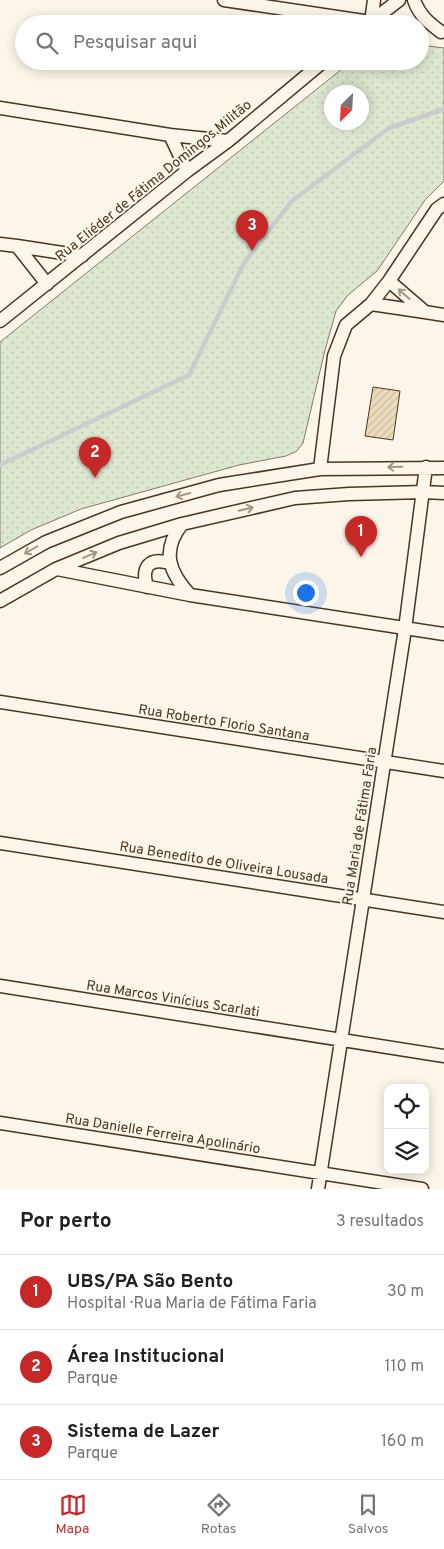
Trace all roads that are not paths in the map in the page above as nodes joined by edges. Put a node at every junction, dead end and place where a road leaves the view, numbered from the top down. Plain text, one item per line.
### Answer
1 (224, 0) edge
2 (374, 0) edge
3 (399, 0) edge
4 (414, 0) edge
5 (304, 12) junction
6 (307, 15) edge
7 (323, 15) edge
8 (374, 15) edge
9 (383, 15) edge
10 (422, 15) edge
11 (429, 24) edge
12 (429, 30) edge
13 (442, 32) edge
14 (313, 70) edge
15 (0, 108) edge
16 (170, 135) junction
17 (228, 141) junction
18 (187, 171) junction
19 (444, 204) edge
20 (0, 244) edge
21 (17, 246) junction
22 (82, 256) junction
23 (389, 280) junction
24 (47, 284) junction
25 (370, 304) junction
26 (425, 312) junction
27 (444, 315) edge
28 (0, 321) edge
29 (426, 467) junction
30 (444, 468) edge
31 (320, 469) junction
32 (424, 492) junction
33 (444, 493) edge
34 (182, 524) junction
35 (170, 564) junction
36 (0, 568) edge
37 (56, 569) junction
38 (147, 587) junction
39 (190, 595) junction
40 (0, 601) edge
41 (405, 629) junction
42 (444, 634) edge
43 (0, 702) edge
44 (385, 762) junction
45 (444, 771) edge
46 (0, 842) edge
47 (362, 899) junction
48 (444, 912) edge
49 (0, 986) edge
50 (340, 1039) junction
51 (444, 1056) edge
52 (0, 1123) edge
53 (321, 1173) junction
54 (318, 1189) edge
55 (422, 1189) edge

1 - 5 street
2 - 8 street
3 - 9 street
4 - 10 street
5 - 6 street
5 - 7 street
11 - 13 street
12 - 13 street
14 - 17 street, Rua Eliéder de Fátima Domingos Militão
15 - 16 street
16 - 17 street
16 - 18 street
17 - 18 street, Rua Eliéder de Fátima Domingos Militão
18 - 22 street, Rua Eliéder de Fátima Domingos Militão
19 - 23 street
20 - 21 street
21 - 22 street
21 - 24 street
22 - 24 street, Rua Eliéder de Fátima Domingos Militão
23 - 25 street
26 -> 23 street
24 - 28 street, Rua Eliéder de Fátima Domingos Militão
25 - 26 street
25 - 31 street
26 - 27 street
29 - 30 street
29 -> 31 street
29 - 32 street, Rua Maria de Fátima Faria
31 -> 36 street
32 - 33 street
34 -> 32 street
32 - 41 street, Rua Maria de Fátima Faria
34 - 35 street
37 -> 34 street
35 - 38 street
35 - 39 street
37 - 38 street
37 - 40 street
38 - 39 street
39 - 41 street
41 - 42 street
41 - 44 street, Rua Maria de Fátima Faria
43 - 44 street, Rua Roberto Florio Santana
44 - 45 street, Rua Roberto Florio Santana
44 - 47 street, Rua Maria de Fátima Faria
46 - 47 street, Rua Benedito de Oliveira Lousada
47 - 48 street, Rua Benedito de Oliveira Lousada
47 - 50 street, Rua Maria de Fátima Faria
49 - 50 street, Rua Marcos Vinícius Scarlati
50 - 51 street, Rua Marcos Vinícius Scarlati
50 - 53 street, Rua Maria de Fátima Faria
52 - 53 street, Rua Danielle Ferreira Apolinário
53 - 54 street, Rua Maria de Fátima Faria
53 - 55 street, Rua Danielle Ferreira Apolinário

